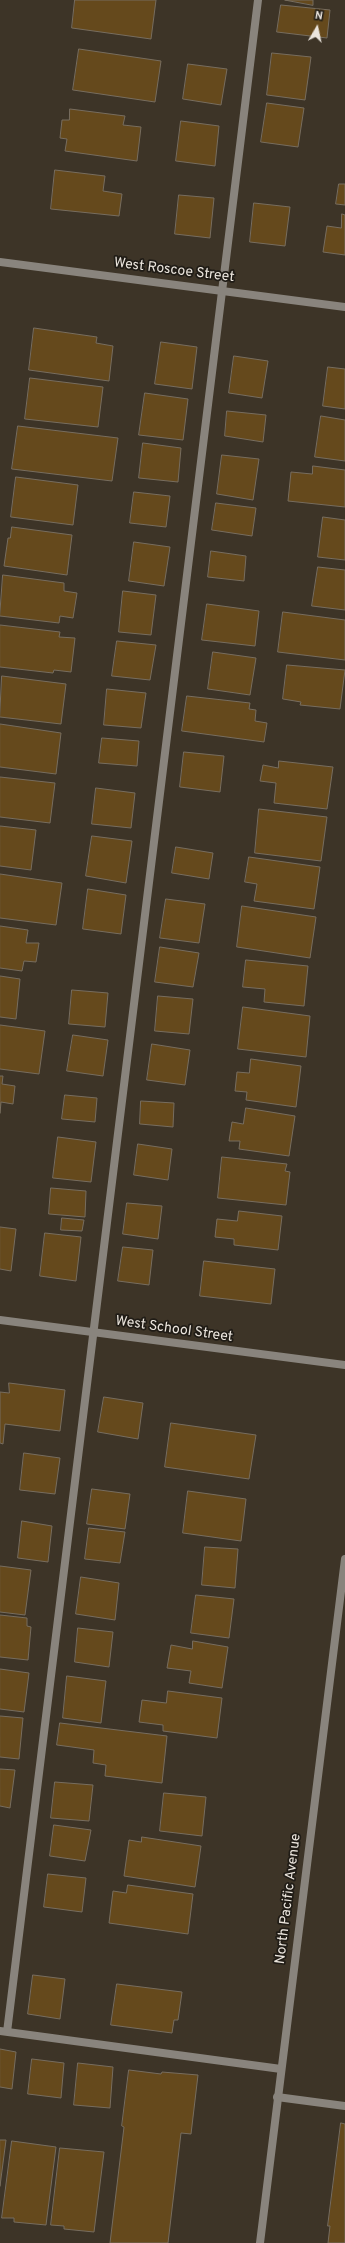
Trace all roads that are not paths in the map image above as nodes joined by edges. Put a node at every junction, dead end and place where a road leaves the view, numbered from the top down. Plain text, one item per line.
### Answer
1 (258, 0) edge
2 (0, 262) edge
3 (223, 291) junction
4 (345, 307) edge
5 (0, 1320) edge
6 (94, 1332) junction
7 (345, 1365) edge
8 (345, 1559) edge
9 (3, 2032) edge
10 (281, 2069) junction
11 (277, 2097) junction
12 (345, 2106) edge
13 (260, 2243) edge

1 - 3 street
2 - 3 street, West Roscoe Street
3 - 4 street, West Roscoe Street
3 - 6 street
5 - 6 street, West School Street
6 - 7 street, West School Street
6 - 9 street
8 - 10 street, North Pacific Avenue
9 - 10 street
10 - 11 street, North Pacific Avenue
11 - 12 street
11 - 13 street, North Pacific Avenue

